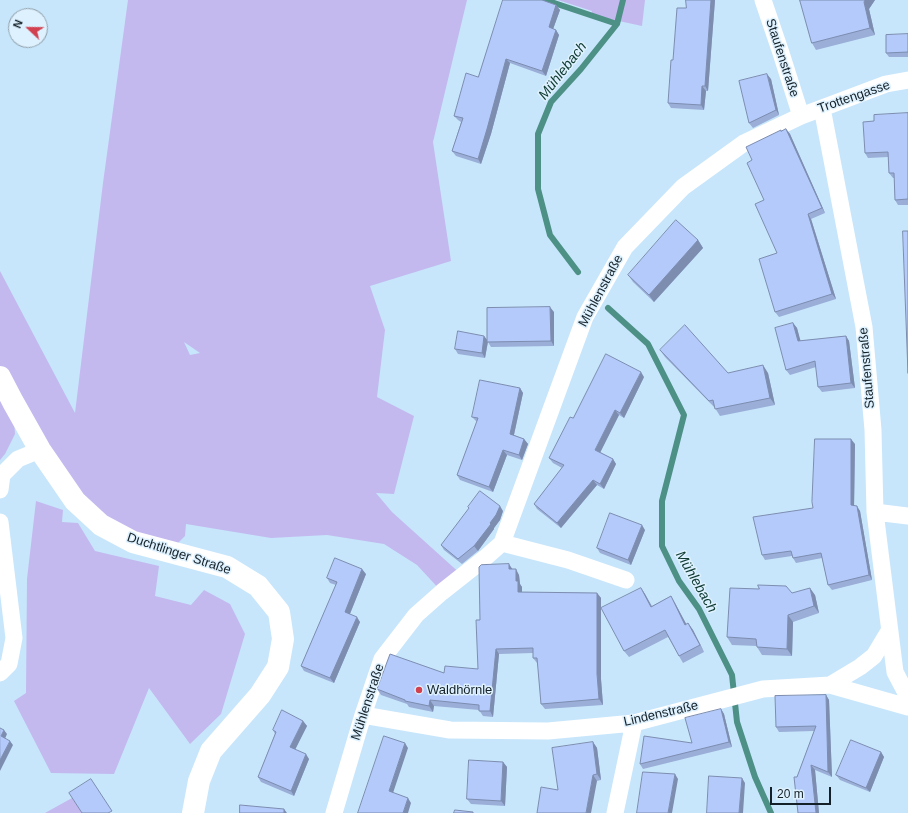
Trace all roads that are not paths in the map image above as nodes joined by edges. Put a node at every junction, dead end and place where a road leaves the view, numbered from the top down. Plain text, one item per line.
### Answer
1 (763, 0) edge
2 (908, 80) edge
3 (822, 108) junction
4 (801, 116) junction
5 (0, 377) edge
6 (40, 450) junction
7 (0, 490) edge
8 (875, 512) junction
9 (908, 516) edge
10 (0, 522) edge
11 (502, 543) junction
12 (626, 580) dead end
13 (890, 631) junction
14 (0, 673) edge
15 (830, 685) junction
16 (908, 695) edge
17 (908, 707) edge
18 (363, 715) junction
19 (634, 723) junction
20 (192, 813) edge
21 (334, 813) edge
22 (615, 813) edge

1 - 4 street, Staufenstraße
2 - 3 street, Trottengasse
3 - 4 street, Trottengasse
3 - 8 street, Staufenstraße
4 - 11 street, Mühlenstraße
5 - 6 main road, Duchtlinger Straße
6 - 7 street
6 - 20 main road, Duchtlinger Straße
8 - 9 street
8 - 13 street, Staufenstraße
10 - 14 street
11 - 12 street
11 - 18 street, Mühlenstraße
13 - 15 street
13 - 16 street, Staufenstraße
15 - 17 street, Lindenstraße
15 - 19 street, Lindenstraße
18 - 19 street, Lindenstraße
18 - 21 street, Mühlenstraße
19 - 22 street

